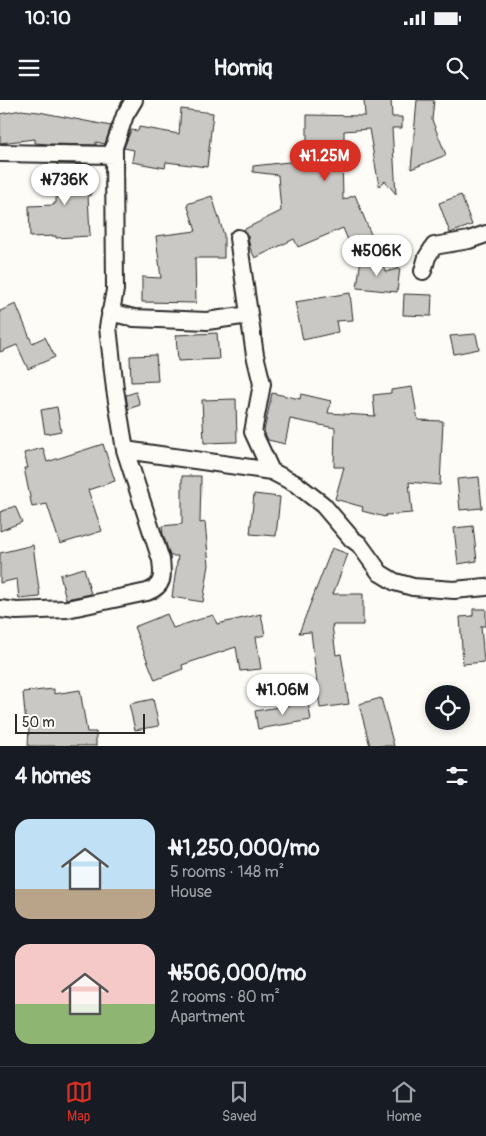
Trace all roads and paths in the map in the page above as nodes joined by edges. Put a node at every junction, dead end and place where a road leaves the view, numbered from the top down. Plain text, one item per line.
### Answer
1 (134, 100) edge
2 (0, 152) edge
3 (114, 155) junction
4 (486, 234) edge
5 (238, 238) dead end
6 (423, 271) dead end
7 (110, 312) junction
8 (249, 315) junction
9 (125, 450) junction
10 (271, 471) junction
11 (486, 586) edge
12 (0, 608) edge

1 - 3 street
2 - 3 street
3 - 7 street
4 - 6 street
5 - 8 street
7 - 8 street
7 - 9 street
8 - 10 street
9 - 10 street
9 - 12 street
10 - 11 street

